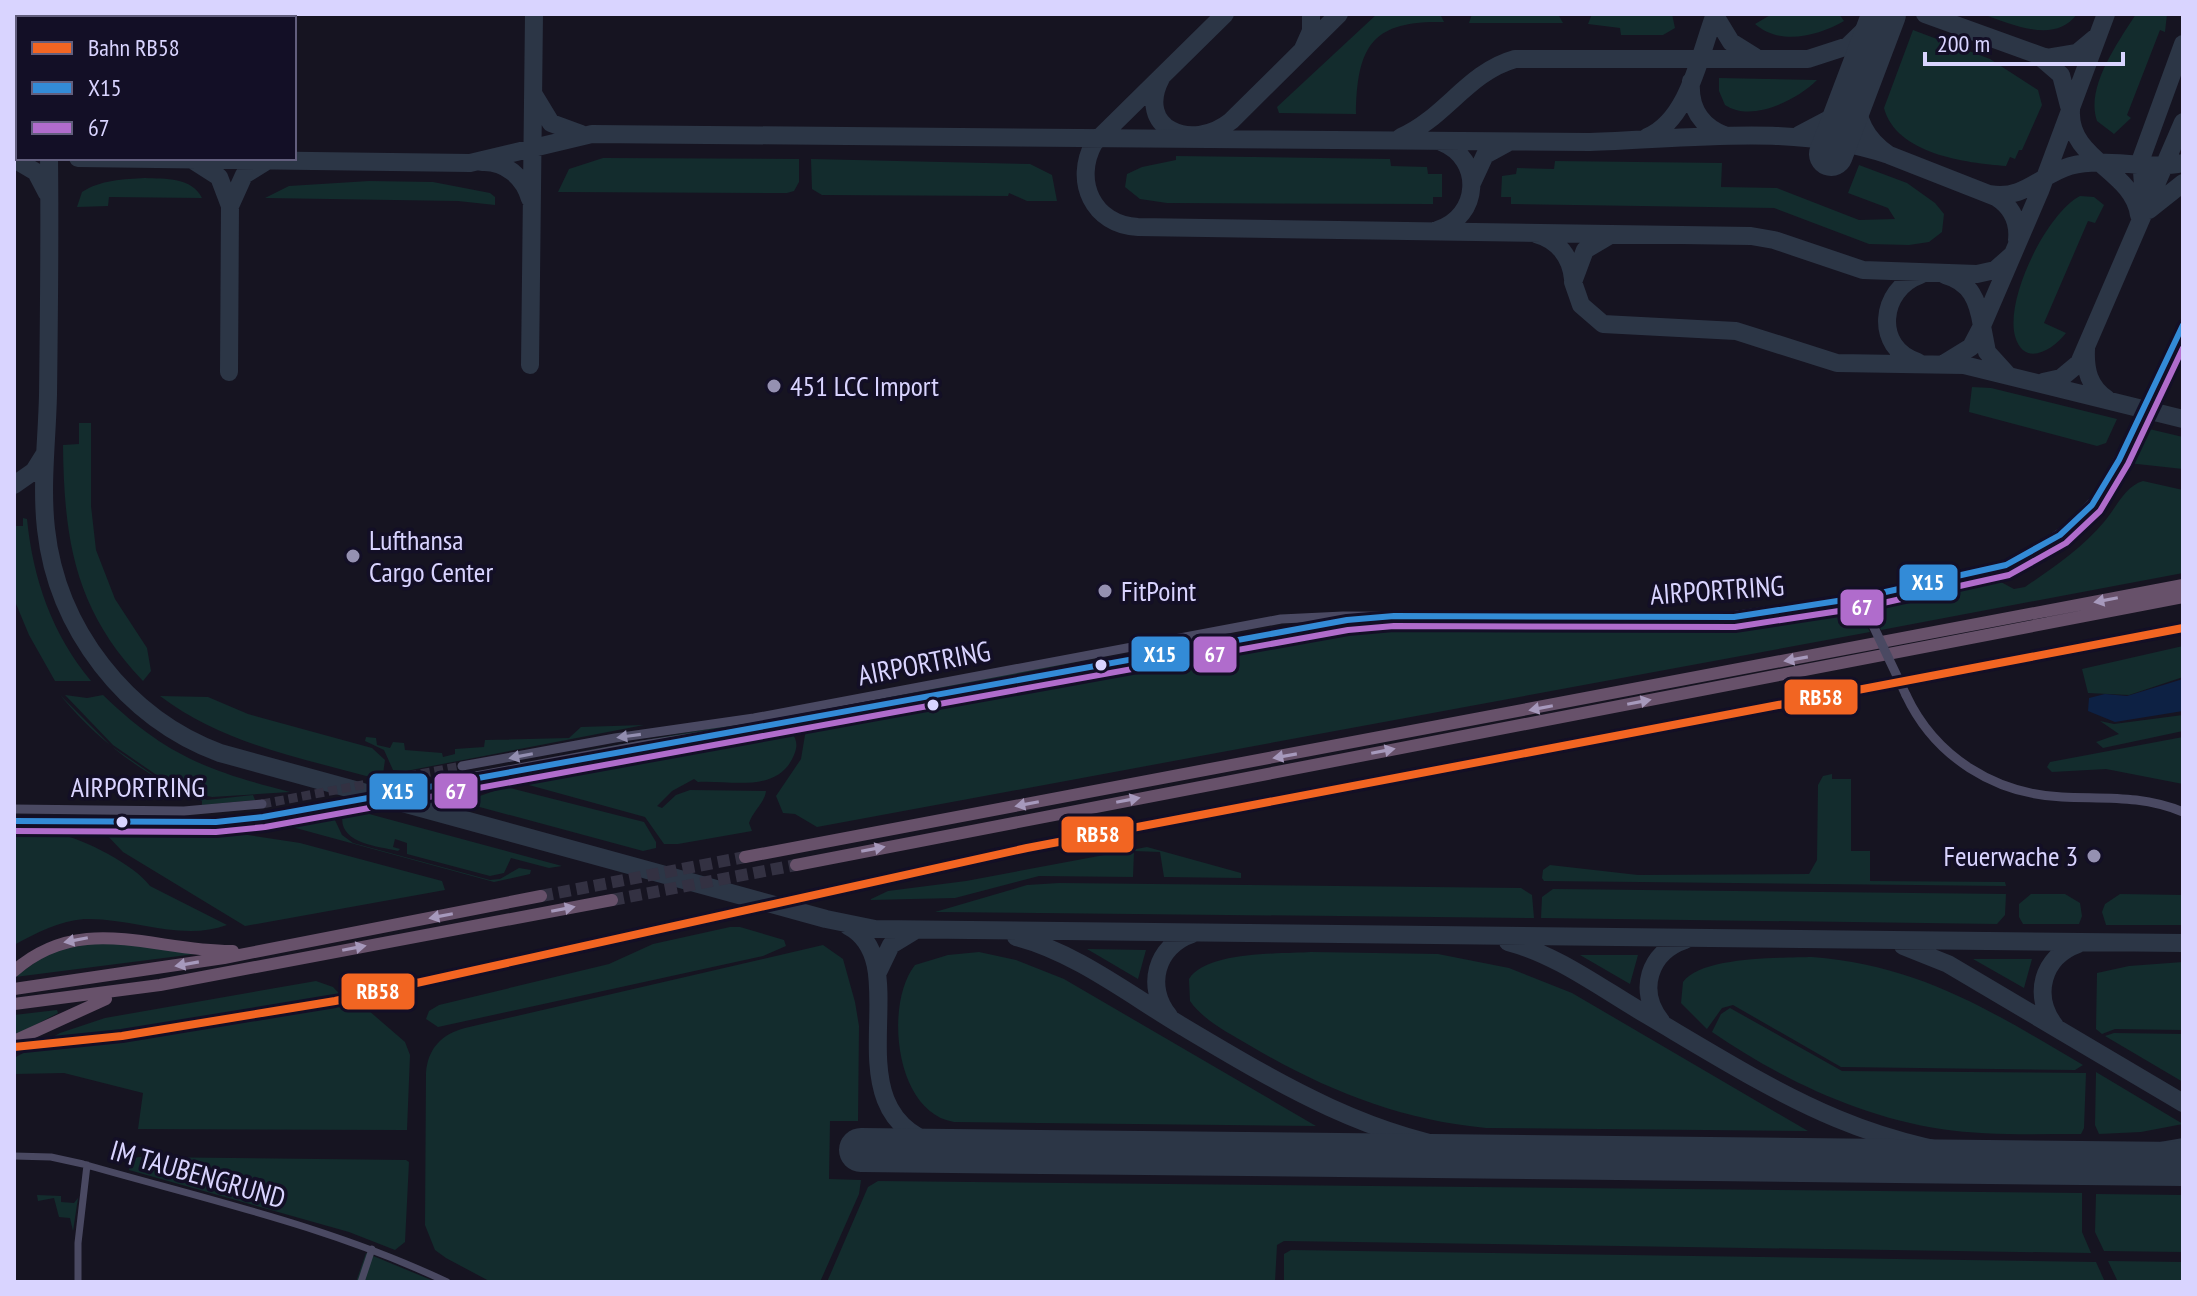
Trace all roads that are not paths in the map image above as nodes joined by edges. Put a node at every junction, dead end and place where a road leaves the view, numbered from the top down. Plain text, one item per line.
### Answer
1 (2183, 325) edge
2 (2158, 378) tunnel mouth
3 (2126, 445) tunnel mouth
4 (2183, 585) edge
5 (1863, 597) junction
6 (2183, 597) edge
7 (1394, 616) junction
8 (462, 766) tunnel mouth
9 (465, 778) tunnel mouth
10 (262, 804) tunnel mouth
11 (14, 809) edge
12 (2183, 812) edge
13 (263, 817) tunnel mouth
14 (14, 821) edge
15 (745, 857) tunnel mouth
16 (796, 865) tunnel mouth
17 (541, 896) tunnel mouth
18 (612, 900) tunnel mouth
19 (264, 951) junction
20 (14, 971) edge
21 (160, 985) junction
22 (14, 989) edge
23 (14, 1004) edge
24 (14, 1041) edge
25 (14, 1156) edge
26 (87, 1165) junction
27 (370, 1248) junction
28 (78, 1282) edge
29 (361, 1282) edge
30 (447, 1282) edge

1 - 2 street
3 - 5 street, AIRPORTRING
4 -> 15 highway
5 - 7 street, AIRPORTRING
5 - 12 street, bridge
16 -> 6 highway
7 -> 8 street, AIRPORTRING
7 - 9 street, AIRPORTRING
10 - 11 street, AIRPORTRING
13 - 14 street, AIRPORTRING
17 -> 19 highway
21 -> 18 highway
19 -> 20 highway
19 -> 22 highway
21 - 23 highway
21 - 24 highway
25 - 26 street, IM TAUBENGRUND
26 - 27 street, IM TAUBENGRUND
26 - 28 street
27 - 29 street
27 - 30 street, IM TAUBENGRUND

